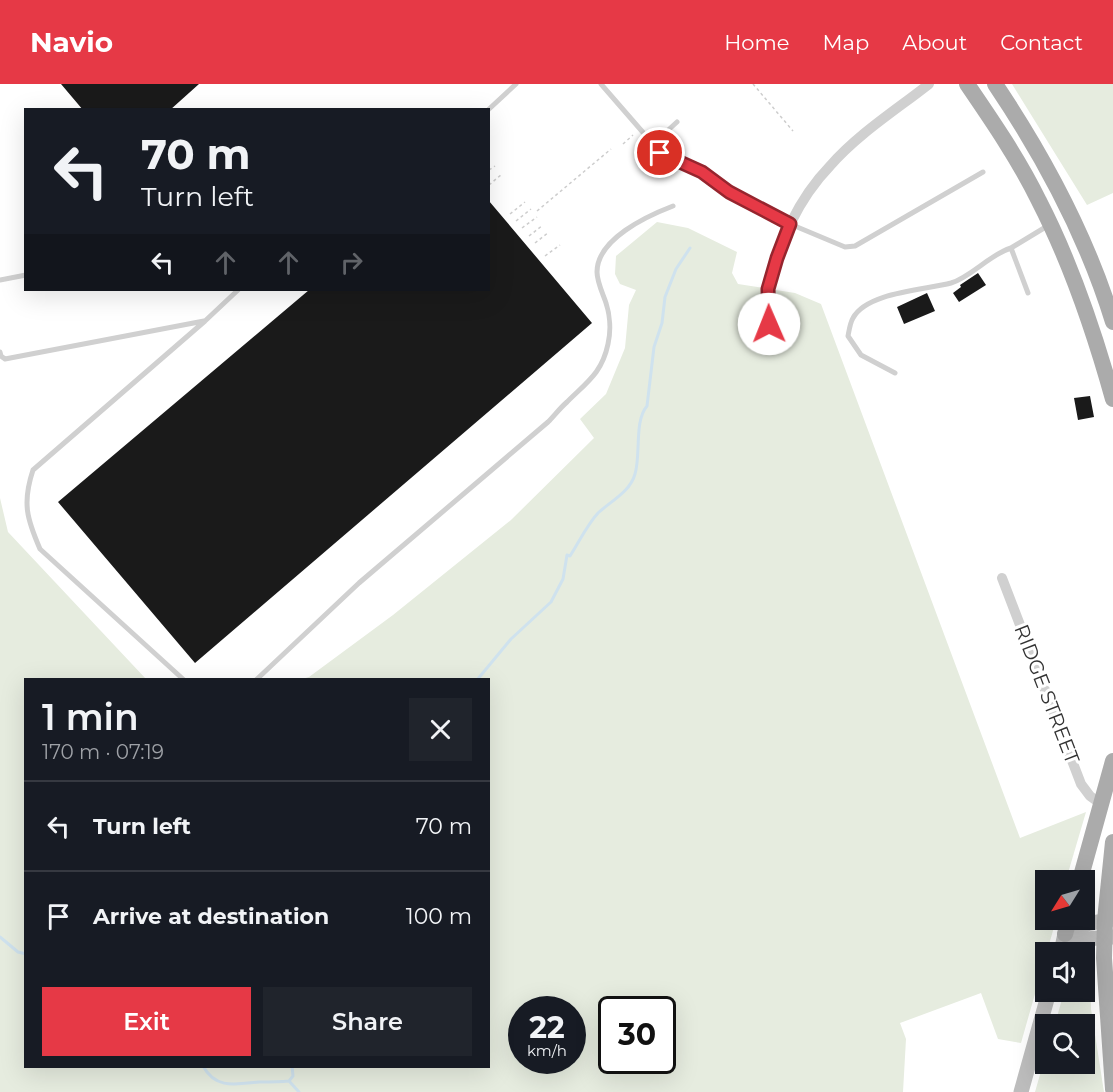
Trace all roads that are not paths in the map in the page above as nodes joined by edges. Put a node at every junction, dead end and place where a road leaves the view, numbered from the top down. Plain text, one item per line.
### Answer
1 (516, 84) edge
2 (601, 84) edge
3 (929, 84) edge
4 (967, 84) edge
5 (995, 84) edge
6 (490, 108) edge
7 (677, 122) dead end
8 (653, 144) junction
9 (983, 172) dead end
10 (673, 206) dead end
11 (790, 224) junction
12 (1051, 225) junction
13 (1011, 248) junction
14 (24, 275) edge
15 (0, 280) edge
16 (237, 291) edge
17 (1029, 293) dead end
18 (205, 321) junction
19 (1113, 322) edge
20 (769, 324) dead end
21 (0, 352) edge
22 (895, 373) dead end
23 (1113, 399) edge
24 (1002, 578) dead end
25 (182, 678) edge
26 (258, 678) edge
27 (1113, 761) edge
28 (1101, 804) junction
29 (1113, 842) edge
30 (1083, 870) edge
31 (1109, 920) edge
32 (1072, 930) edge
33 (1109, 938) edge
34 (1047, 1002) edge
35 (1113, 1089) edge
36 (1021, 1092) edge

1 - 6 lane
2 - 8 lane
3 - 11 street
4 - 12 main road
5 - 19 main road
7 - 8 lane
8 - 11 lane
9 - 11 lane
10 - 26 lane
11 - 20 street
12 - 13 lane
12 - 23 main road
13 - 17 lane
13 - 22 lane
14 - 15 lane
16 - 18 lane
18 - 21 lane
18 - 25 lane
24 - 28 street, RIDGE STREET
27 - 28 main road
28 - 30 main road
29 - 31 main road
31 - 33 main road
32 - 33 main road
33 - 35 main road
34 - 36 main road

